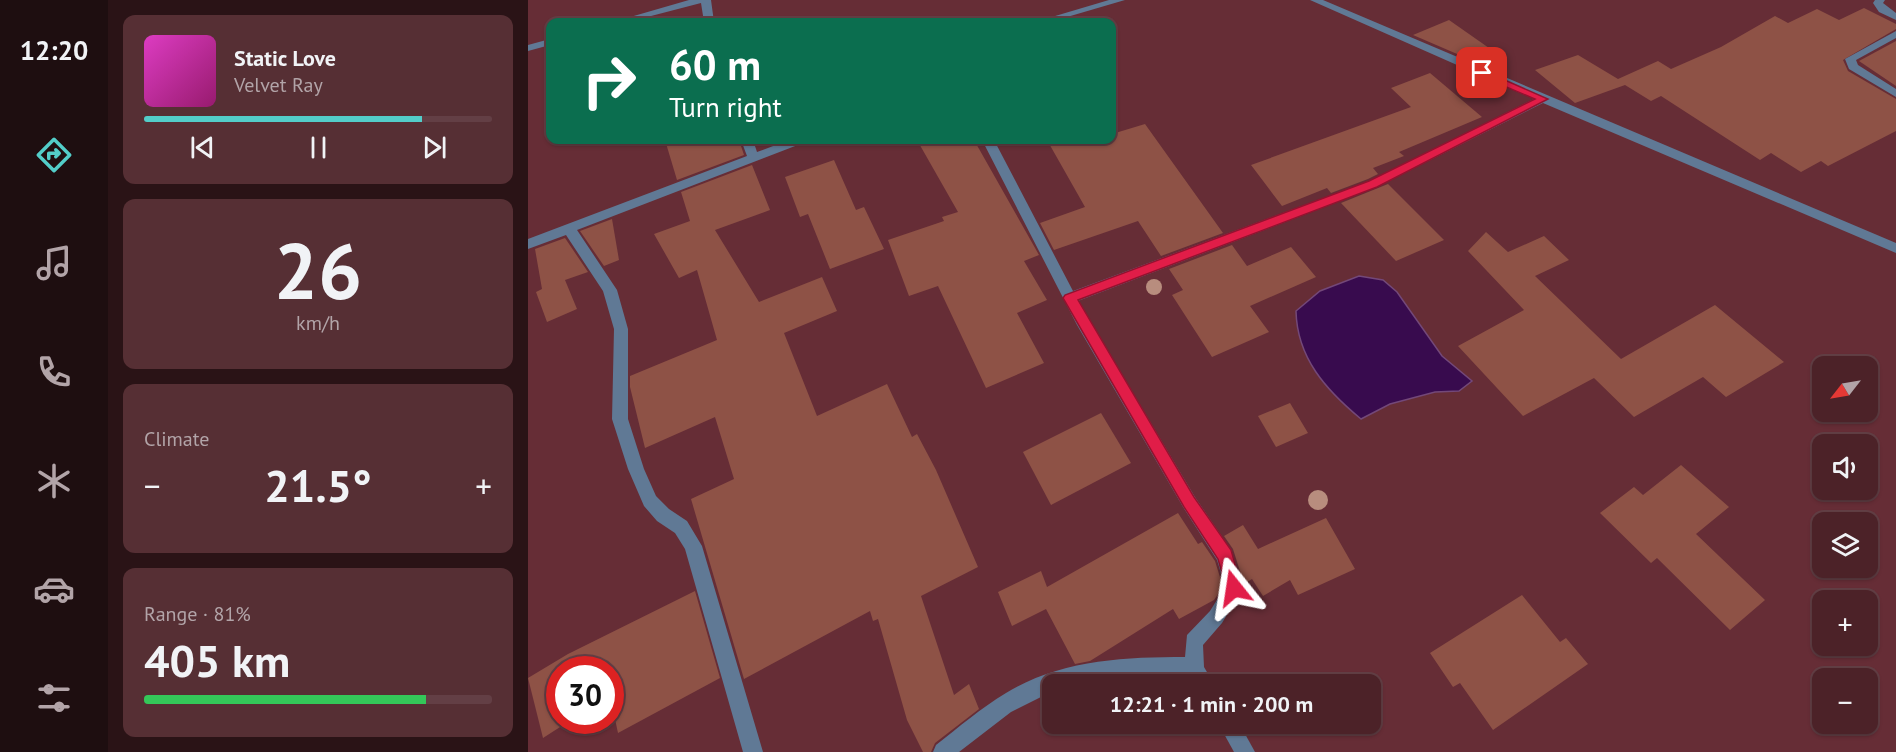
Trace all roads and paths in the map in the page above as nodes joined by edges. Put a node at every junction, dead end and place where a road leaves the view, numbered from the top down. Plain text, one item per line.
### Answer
1 (700, 0) edge
2 (706, 0) edge
3 (1120, 0) edge
4 (1315, 0) edge
5 (1880, 0) edge
6 (1896, 17) edge
7 (633, 18) edge
8 (708, 18) edge
9 (1055, 18) edge
10 (1896, 34) edge
11 (546, 43) edge
12 (528, 48) edge
13 (1896, 94) edge
14 (1543, 99) junction
15 (748, 144) edge
16 (788, 144) edge
17 (990, 144) edge
18 (753, 157) junction
19 (568, 228) junction
20 (528, 244) edge
21 (1896, 248) edge
22 (1070, 298) junction
23 (1195, 666) junction
24 (1199, 674) edge
25 (1234, 734) edge
26 (753, 752) edge
27 (943, 752) edge
28 (1245, 752) edge

1 - 7 street
2 - 8 street
3 - 9 street
4 - 14 street
5 - 6 street
10 - 13 street
11 - 12 street
14 - 21 street
14 - 22 street
15 - 18 street
16 - 18 street
17 - 22 street
18 - 19 street
19 - 20 street
19 - 26 street
22 - 23 street
23 - 24 street
23 - 27 street
25 - 28 street

